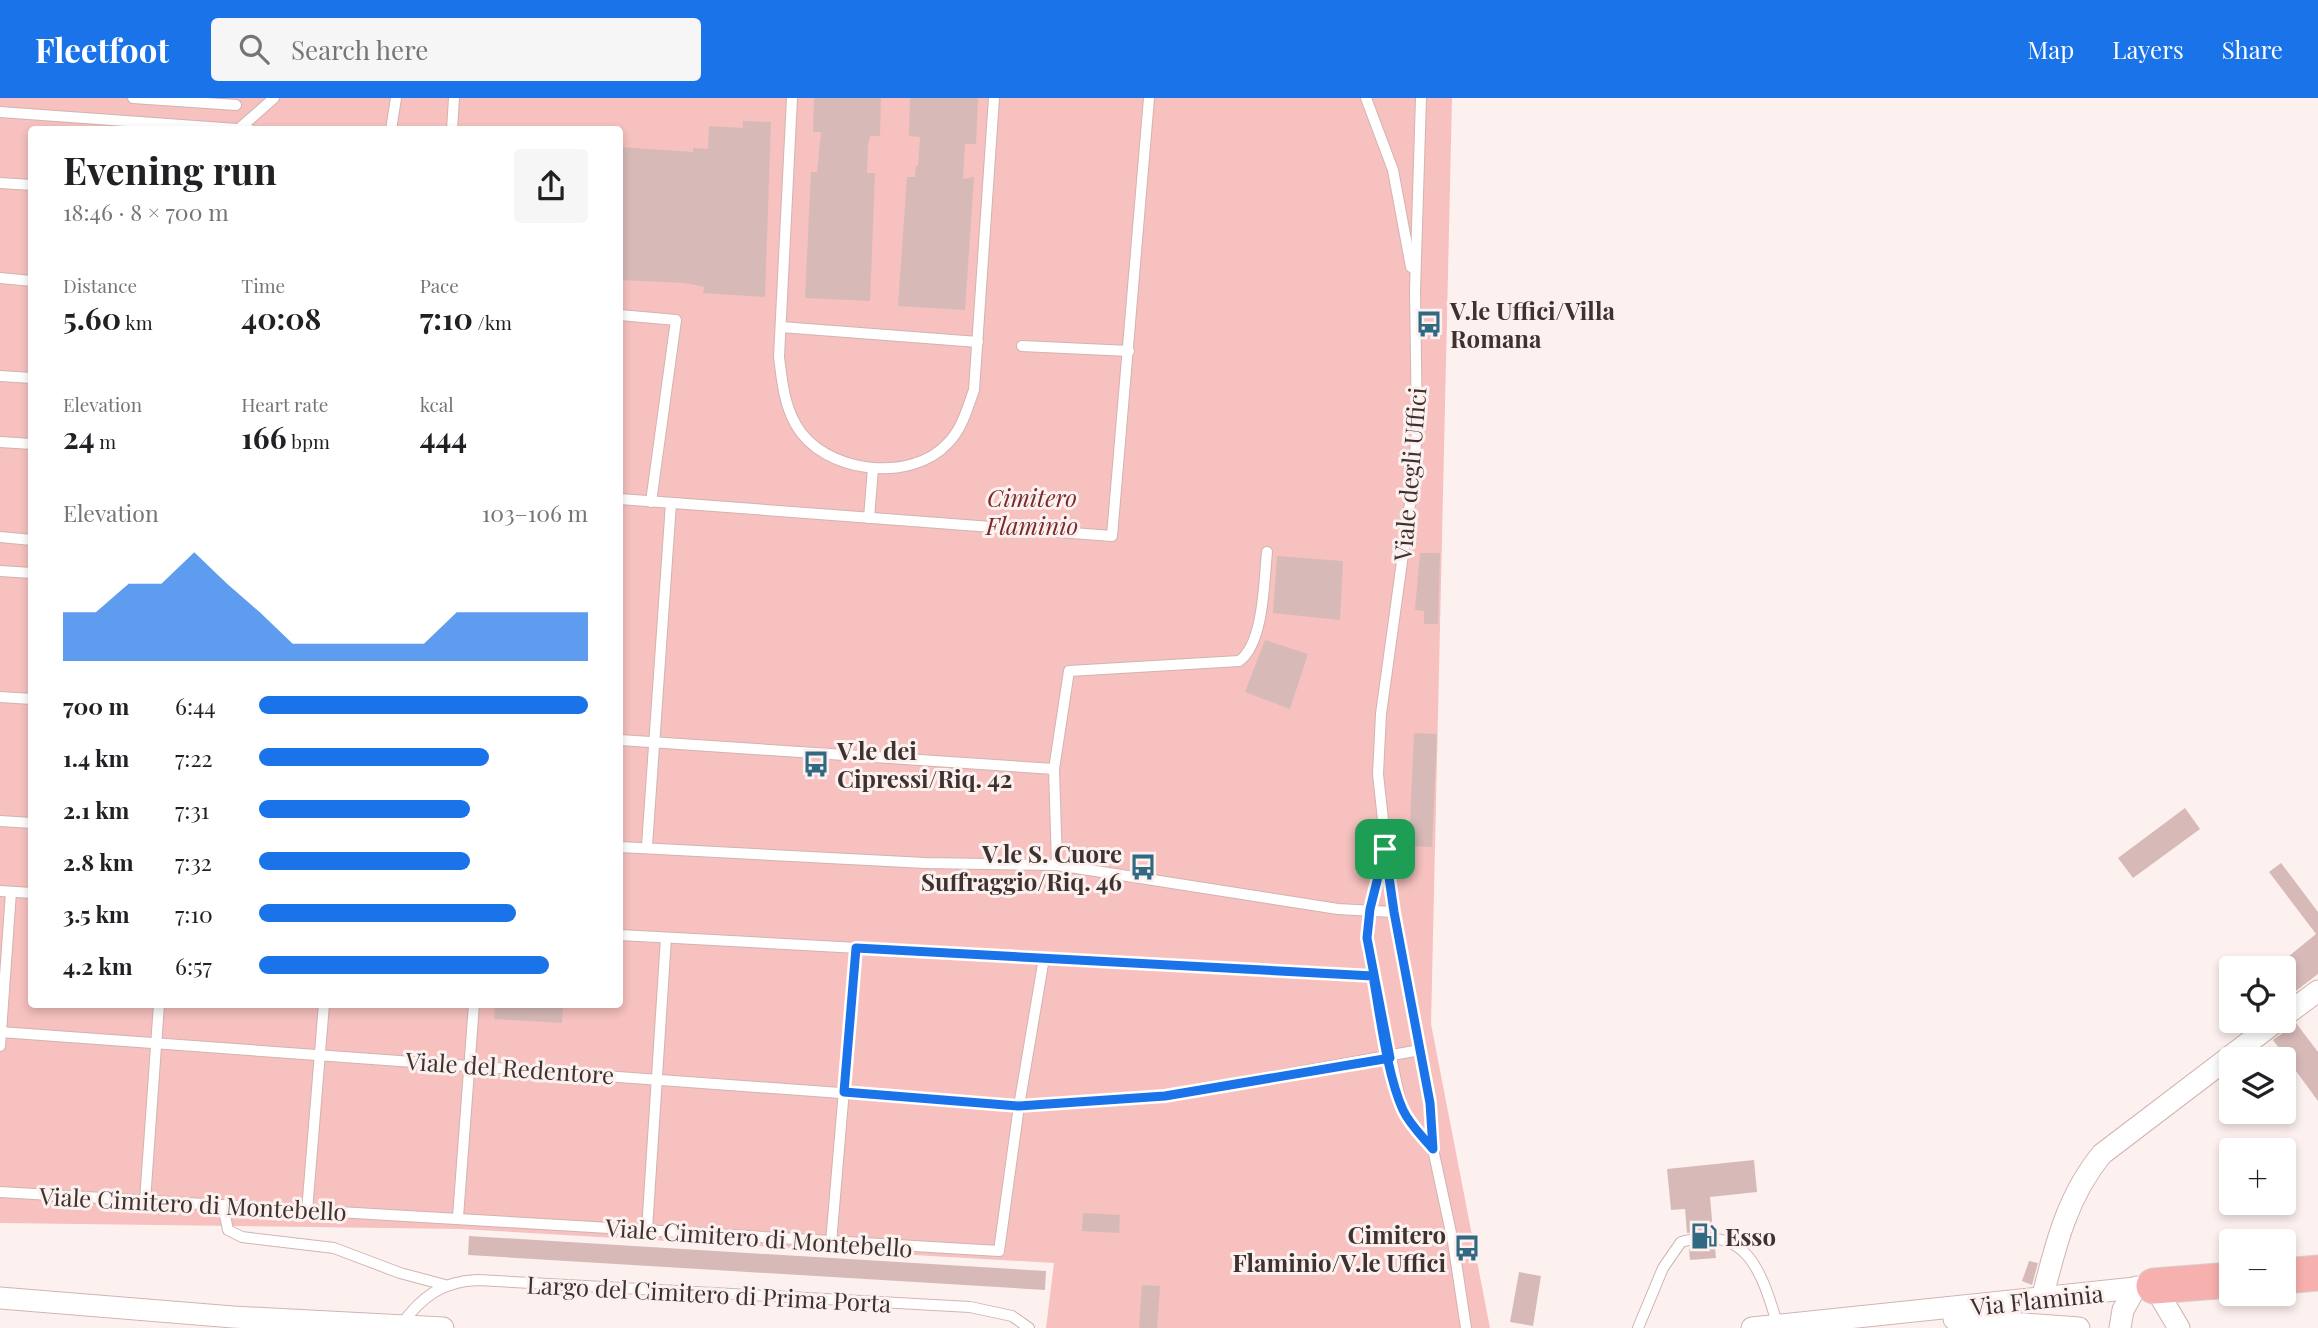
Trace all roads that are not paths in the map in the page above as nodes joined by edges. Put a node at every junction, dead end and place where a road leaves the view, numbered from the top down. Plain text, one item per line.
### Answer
1 (133, 98) edge
2 (274, 98) edge
3 (396, 98) edge
4 (454, 98) edge
5 (792, 98) edge
6 (994, 98) edge
7 (1149, 98) edge
8 (1366, 98) edge
9 (1421, 98) edge
10 (235, 102) edge
11 (0, 112) edge
12 (201, 126) edge
13 (243, 126) edge
14 (247, 126) edge
15 (392, 126) edge
16 (452, 126) edge
17 (0, 183) edge
18 (28, 186) edge
19 (0, 278) edge
20 (28, 281) edge
21 (1415, 290) junction
22 (623, 315) edge
23 (781, 327) junction
24 (978, 342) junction
25 (1022, 345) dead end
26 (1129, 351) junction
27 (0, 376) edge
28 (28, 378) edge
29 (0, 442) edge
30 (28, 444) edge
31 (873, 468) junction
32 (623, 499) edge
33 (650, 502) junction
34 (671, 503) junction
35 (869, 518) junction
36 (0, 537) edge
37 (28, 540) edge
38 (1267, 552) dead end
39 (0, 571) edge
40 (28, 573) edge
41 (0, 697) edge
42 (28, 699) edge
43 (623, 740) edge
44 (656, 742) junction
45 (1054, 769) junction
46 (0, 821) edge
47 (28, 823) edge
48 (647, 846) junction
49 (623, 847) edge
50 (1385, 849) junction
51 (1057, 865) junction
52 (5, 891) edge
53 (28, 893) edge
54 (1370, 909) junction
55 (1394, 912) junction
56 (623, 935) edge
57 (666, 938) junction
58 (856, 948) junction
59 (1044, 958) junction
60 (1373, 976) junction
61 (2318, 991) edge
62 (2296, 1007) edge
63 (159, 1008) edge
64 (324, 1008) edge
65 (474, 1008) edge
66 (0, 1032) edge
67 (2261, 1033) edge
68 (156, 1042) junction
69 (0, 1046) edge
70 (1420, 1051) junction
71 (321, 1054) junction
72 (1390, 1058) junction
73 (471, 1065) junction
74 (657, 1078) junction
75 (844, 1092) junction
76 (1019, 1106) junction
77 (1433, 1149) junction
78 (0, 1192) edge
79 (145, 1201) junction
80 (223, 1206) junction
81 (307, 1211) junction
82 (458, 1217) junction
83 (647, 1230) junction
84 (831, 1243) junction
85 (2318, 1273) edge
86 (2296, 1275) edge
87 (2219, 1281) edge
88 (445, 1285) junction
89 (2145, 1287) junction
90 (0, 1298) edge
91 (2042, 1299) junction
92 (1878, 1316) junction
93 (233, 1317) junction
94 (338, 1325) edge
95 (401, 1325) junction
96 (1778, 1325) junction
97 (265, 1328) edge
98 (431, 1328) edge
99 (443, 1328) edge
100 (1029, 1328) edge
101 (1465, 1328) edge
102 (1638, 1328) edge
103 (1752, 1328) edge
104 (2079, 1328) edge
105 (2120, 1328) edge
106 (2179, 1328) edge

1 - 10 lane
2 - 14 lane
3 - 15 lane
4 - 16 lane
5 - 23 lane
6 - 24 lane
7 - 26 lane
8 - 21 lane
9 - 21 lane, Viale degli Uffici
10 - 13 lane
11 - 12 lane
17 - 18 lane
19 - 20 lane
21 - 50 lane, Viale degli Uffici
22 - 33 lane
23 - 24 lane
23 - 31 lane
24 - 31 lane
25 - 26 lane
26 - 35 lane
27 - 28 lane
29 - 30 lane
31 - 35 lane
32 - 33 lane
33 - 34 lane
34 - 35 lane
34 - 44 lane
36 - 37 lane
38 - 45 lane
39 - 40 lane
41 - 42 lane
43 - 44 lane
44 - 45 lane
44 - 48 lane
45 - 51 lane
46 - 47 lane
48 - 49 lane
48 - 51 lane
50 - 54 lane, Viale degli Uffici
50 - 55 lane, Viale degli Uffici
51 - 54 lane
52 - 53 lane
52 - 66 lane
54 - 55 lane
54 - 60 lane, Viale degli Uffici
55 - 70 lane, Viale degli Uffici
56 - 57 lane
57 - 58 lane
57 - 74 lane
58 - 59 lane
58 - 75 lane
59 - 60 lane
59 - 76 lane
60 - 72 lane, Viale degli Uffici
61 - 62 street
63 - 68 lane
64 - 71 lane
65 - 73 lane
66 - 68 lane, Viale del Redentore
66 - 69 lane
67 - 91 street
68 - 71 lane, Viale del Redentore
68 - 79 lane
70 - 72 lane
70 - 77 lane, Viale degli Uffici
71 - 73 lane, Viale del Redentore
71 - 81 lane
72 - 76 lane
72 - 77 lane, Viale degli Uffici
73 - 74 lane, Viale del Redentore
73 - 82 lane
74 - 75 lane, Viale del Redentore
74 - 83 lane
75 - 76 lane, Viale del Redentore
75 - 84 lane
76 - 84 lane, Viale Cimitero di Montebello
77 - 101 lane, Viale degli Uffici
78 - 79 lane, Viale Cimitero di Montebello
79 - 80 lane, Viale Cimitero di Montebello
80 - 81 lane, Viale Cimitero di Montebello
80 - 88 lane
81 - 82 lane, Viale Cimitero di Montebello
82 - 83 lane, Viale Cimitero di Montebello
83 - 84 lane, Viale Cimitero di Montebello
85 - 86 highway
87 - 89 highway
88 - 95 lane, Largo del Cimitero di Prima Porta
88 - 100 lane, Largo del Cimitero di Prima Porta
89 - 91 street, Via Flaminia
89 - 105 street
89 - 106 street
90 - 93 street
91 - 92 street, Via Flaminia
92 - 96 street, Via Flaminia
92 - 104 street
93 - 94 street
93 - 97 street
94 - 95 street
95 - 98 street
96 - 102 lane
96 - 103 street, Via Flaminia
98 - 99 street

